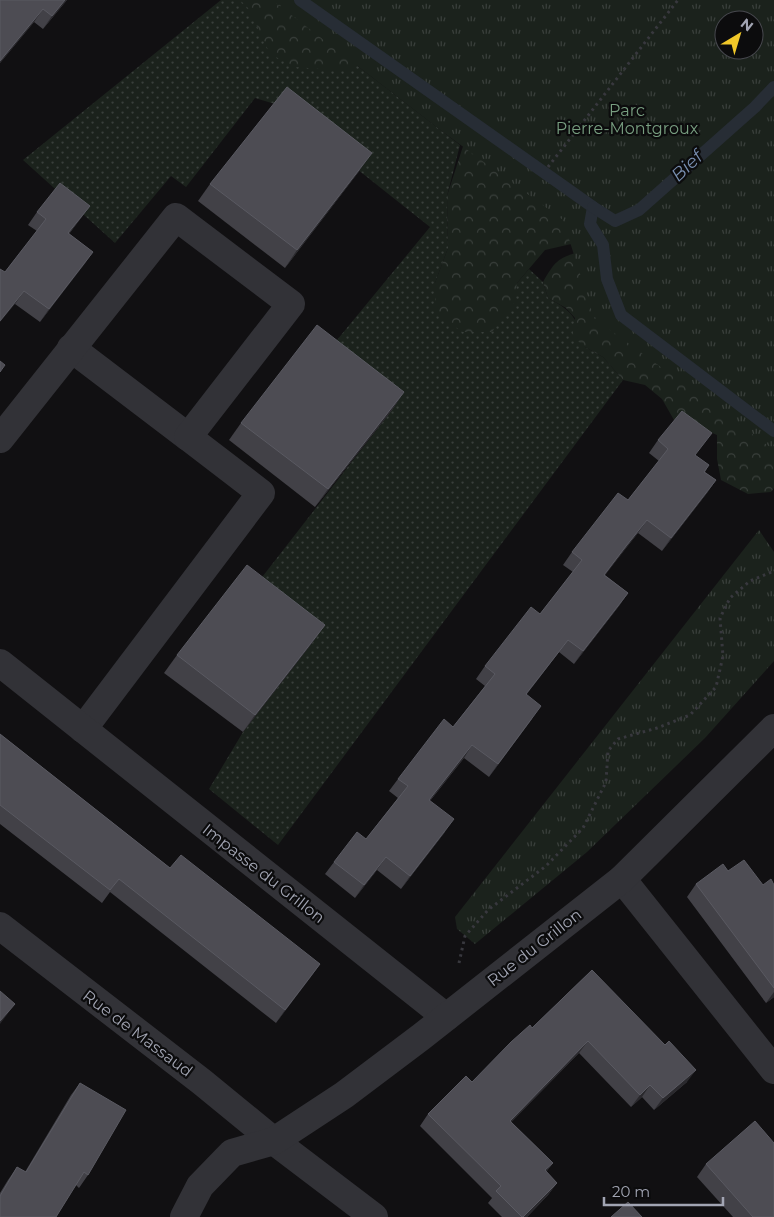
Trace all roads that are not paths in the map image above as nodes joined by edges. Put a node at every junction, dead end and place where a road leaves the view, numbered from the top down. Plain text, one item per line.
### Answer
1 (72, 348) junction
2 (188, 437) junction
3 (0, 439) edge
4 (0, 663) edge
5 (774, 728) edge
6 (83, 729) junction
7 (622, 879) junction
8 (0, 926) edge
9 (446, 1017) junction
10 (774, 1070) edge
11 (274, 1141) junction
12 (184, 1217) edge
13 (374, 1217) edge

1 - 2 street
1 - 2 street
1 - 3 street
2 - 6 street
4 - 6 street, Impasse du Grillon
5 - 7 street, Rue du Grillon
6 - 9 street, Impasse du Grillon
7 - 9 street, Rue du Grillon
7 - 10 street
8 - 11 street, Rue de Massaud
9 - 11 street, Rue du Grillon
11 - 12 street, Rue du Grillon
11 - 13 street, Rue de Massaud

